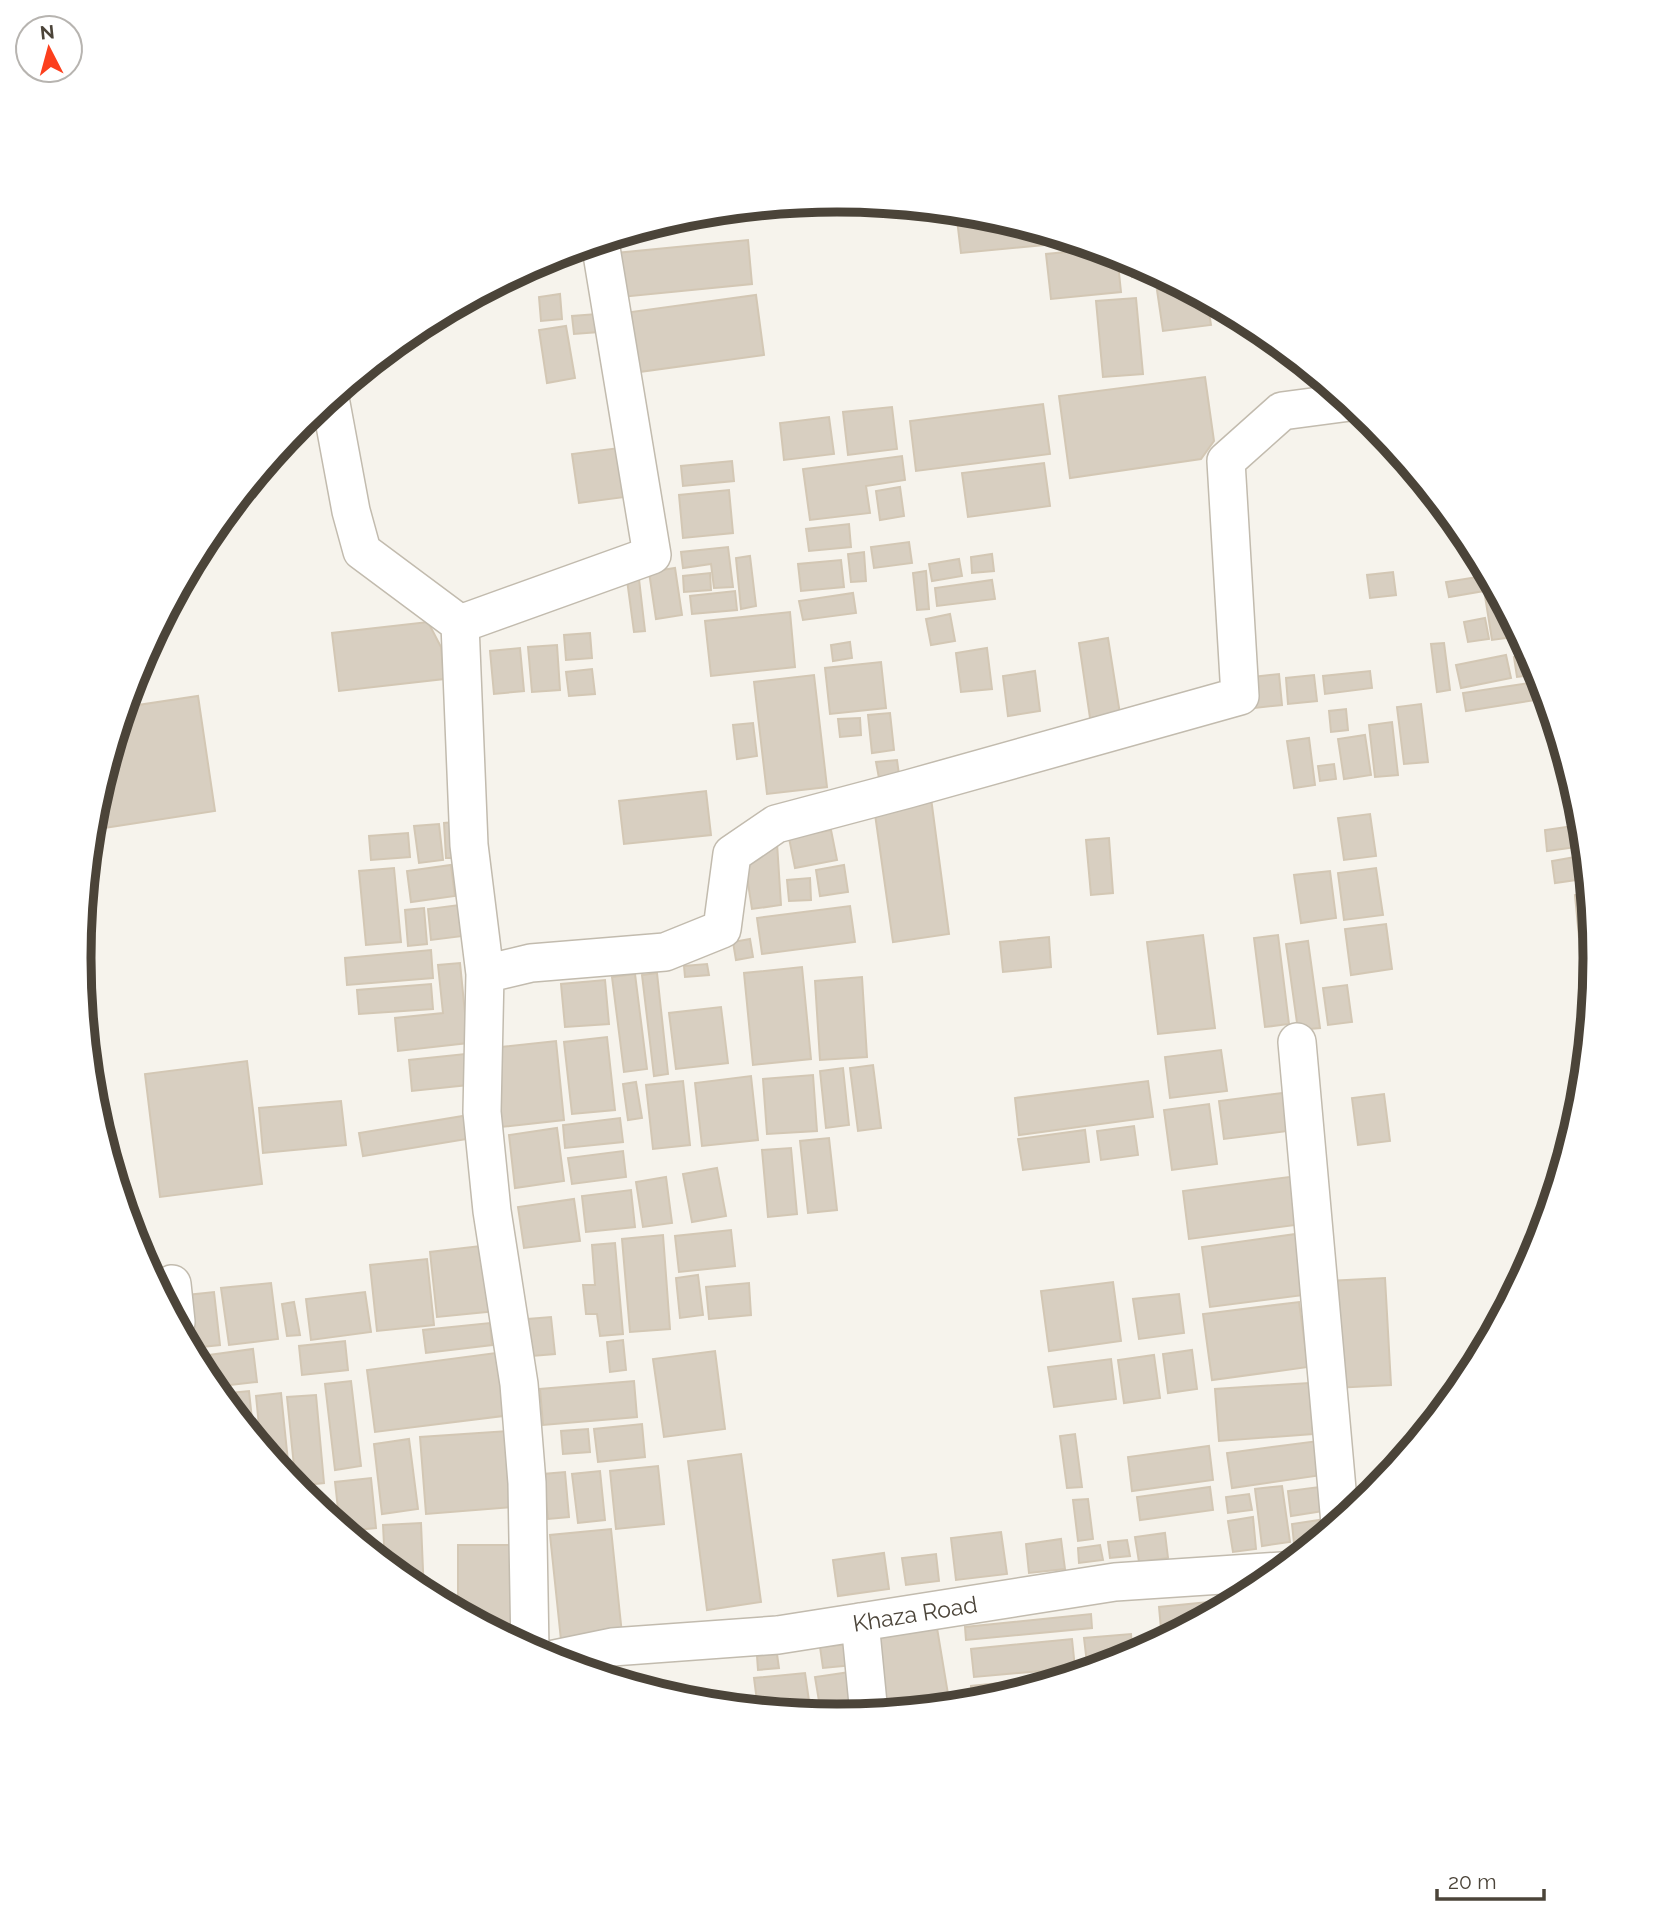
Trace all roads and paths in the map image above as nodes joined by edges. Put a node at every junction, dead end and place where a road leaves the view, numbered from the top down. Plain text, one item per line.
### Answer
1 (601, 251) edge
2 (1337, 404) edge
3 (332, 409) edge
4 (460, 624) junction
5 (485, 974) junction
6 (1297, 1042) dead end
7 (172, 1284) dead end
8 (174, 1300) edge
9 (1339, 1511) edge
10 (1257, 1576) edge
11 (860, 1622) junction
12 (530, 1638) edge
13 (572, 1655) edge
14 (868, 1704) edge

1 - 4 street
2 - 5 street
3 - 4 street
4 - 5 street
5 - 12 street
6 - 9 street
7 - 8 street
10 - 11 street, Khaza Road
11 - 13 street, Khaza Road
11 - 14 street

